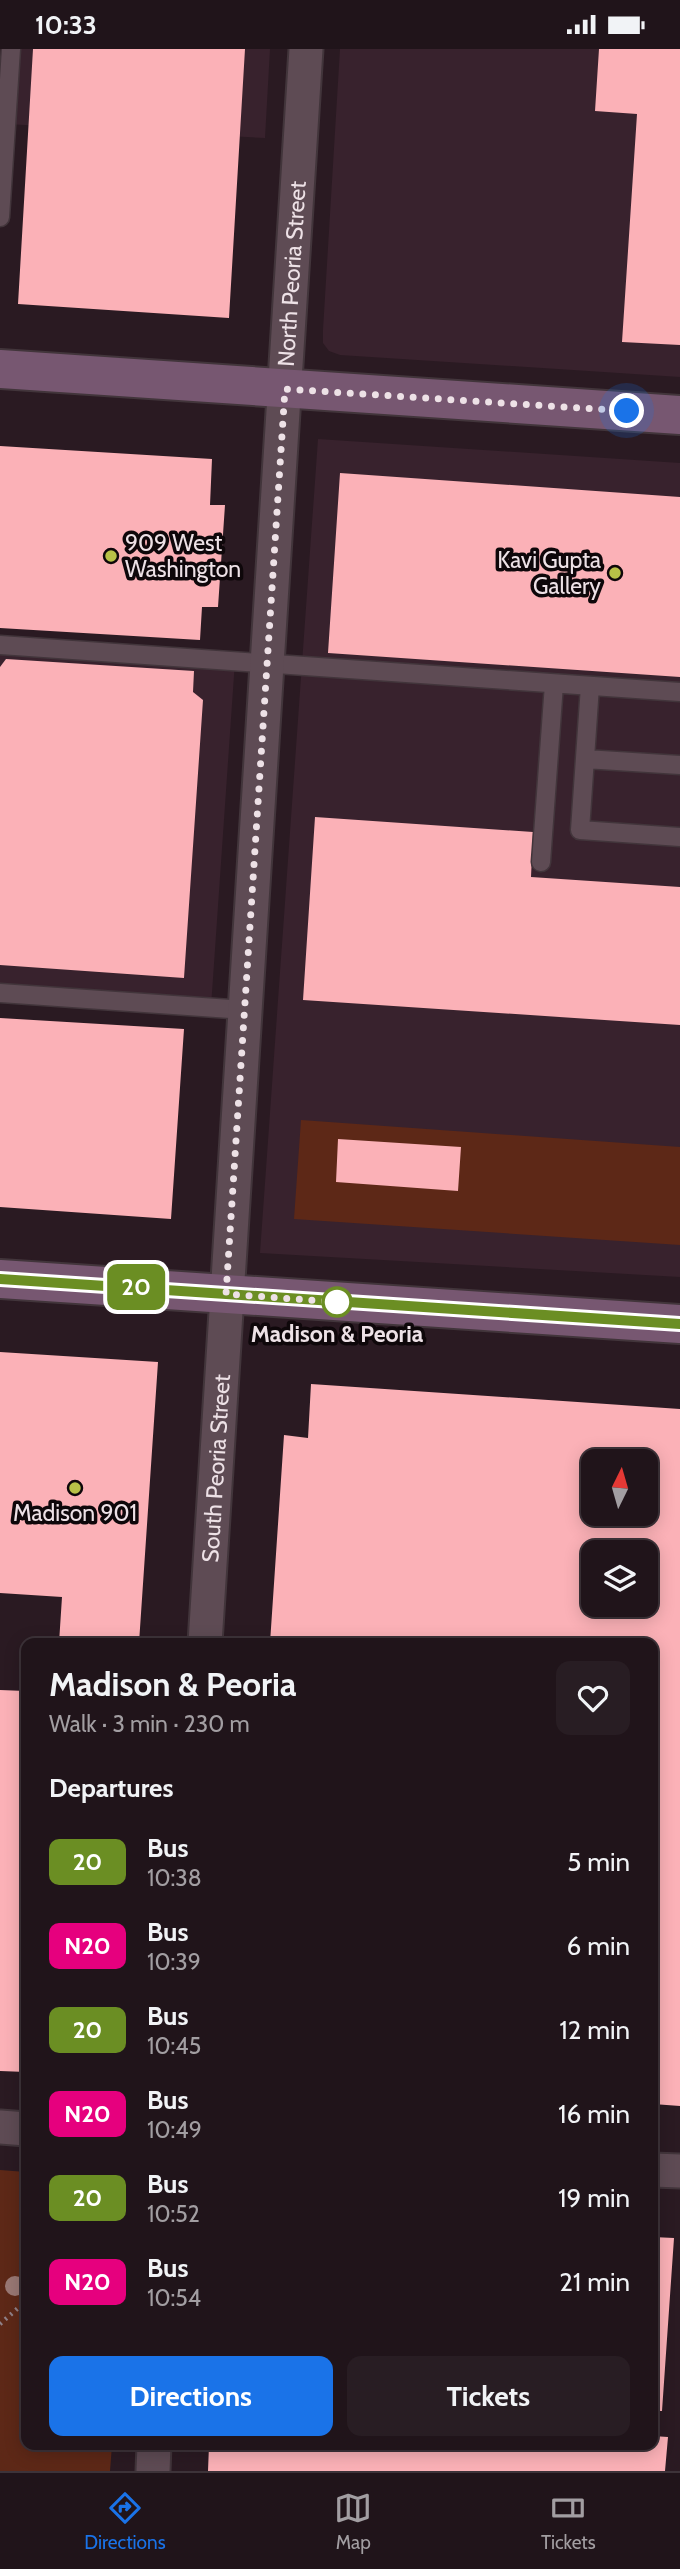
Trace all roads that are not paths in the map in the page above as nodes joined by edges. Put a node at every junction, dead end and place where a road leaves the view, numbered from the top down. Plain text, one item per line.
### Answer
1 (10, 49) edge
2 (306, 49) edge
3 (0, 217) edge
4 (0, 369) edge
5 (285, 389) junction
6 (680, 415) edge
7 (0, 645) edge
8 (267, 663) junction
9 (554, 684) junction
10 (590, 686) junction
11 (680, 692) edge
12 (585, 759) junction
13 (680, 765) edge
14 (680, 837) edge
15 (541, 862) dead end
16 (0, 993) edge
17 (245, 1010) junction
18 (0, 1279) edge
19 (226, 1294) junction
20 (680, 1324) edge
21 (205, 1638) edge
22 (0, 2127) edge
23 (21, 2129) edge
24 (658, 2170) edge
25 (680, 2171) edge
26 (154, 2450) edge
27 (153, 2471) edge

1 - 3 lane
2 - 5 street, North Peoria Street
4 - 5 street
5 - 6 street
5 - 8 street, North Peoria Street
7 - 8 lane
8 - 9 lane
8 - 17 street, North Peoria Street
9 - 10 lane
9 - 15 lane
10 - 11 lane
10 - 12 lane
12 - 13 lane
12 - 14 lane
16 - 17 lane
17 - 19 street, North Peoria Street
18 - 19 street
19 - 20 street
19 - 21 street, South Peoria Street
22 - 23 street
24 - 25 street
26 - 27 street

